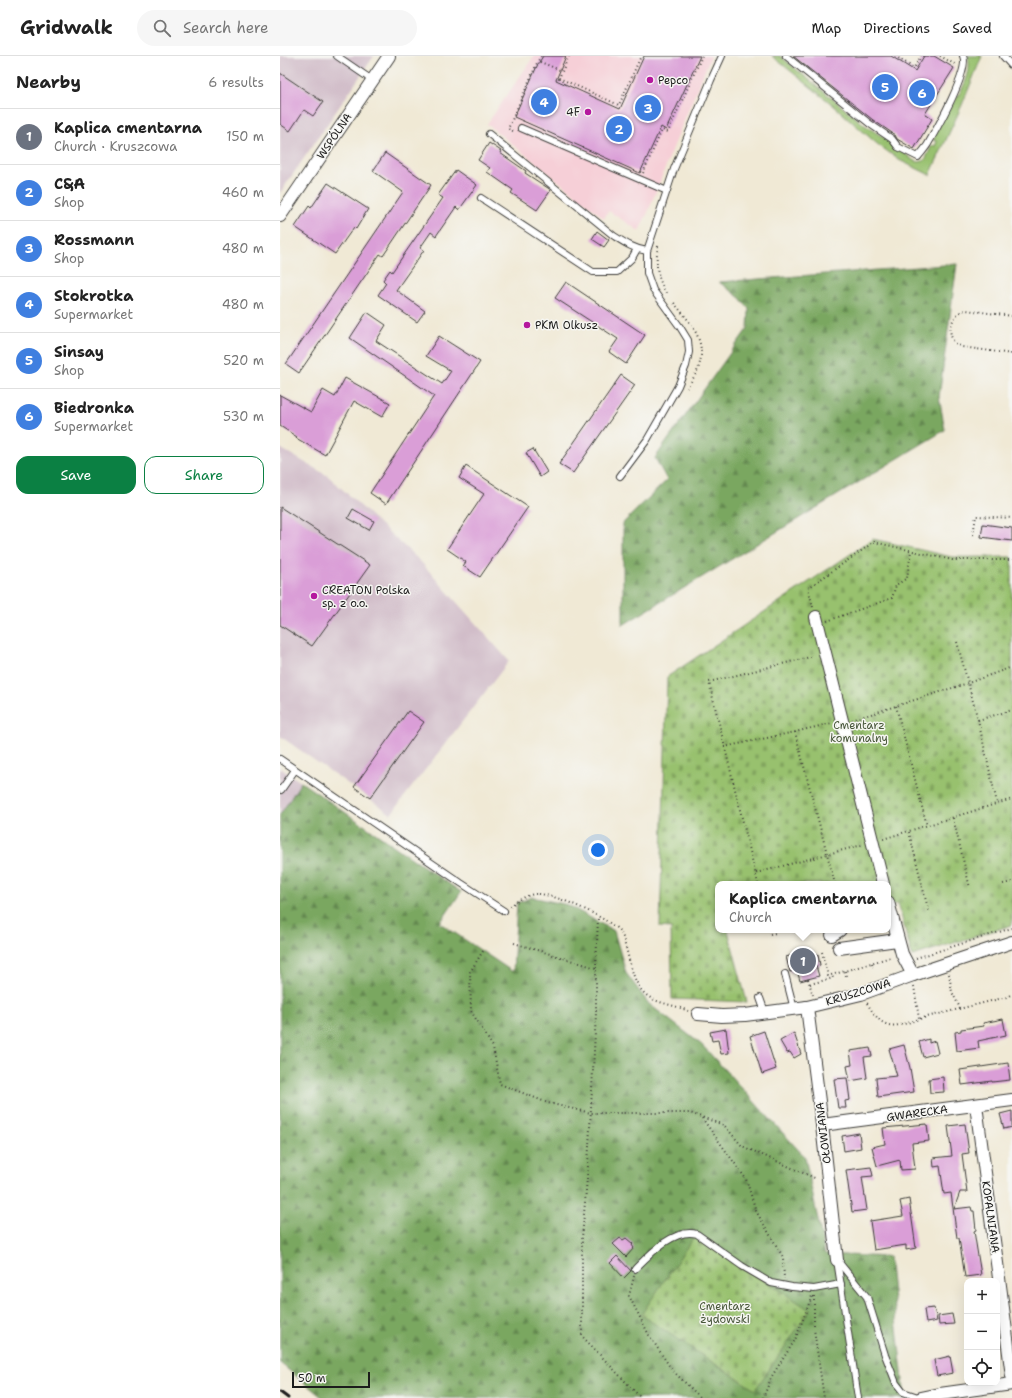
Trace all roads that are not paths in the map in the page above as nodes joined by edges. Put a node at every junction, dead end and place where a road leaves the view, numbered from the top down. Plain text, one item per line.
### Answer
1 (337, 56) edge
2 (389, 56) edge
3 (722, 56) edge
4 (786, 56) edge
5 (1003, 56) edge
6 (964, 58) edge
7 (1012, 66) edge
8 (372, 80) junction
9 (520, 128) dead end
10 (489, 134) dead end
11 (667, 192) junction
12 (480, 198) dead end
13 (280, 216) edge
14 (637, 250) junction
15 (647, 251) junction
16 (620, 476) dead end
17 (817, 621) road end
18 (280, 760) edge
19 (295, 770) junction
20 (280, 790) edge
21 (882, 881) edge
22 (504, 911) road end
23 (891, 917) edge
24 (897, 940) junction
25 (1012, 942) edge
26 (839, 948) dead end
27 (785, 974) dead end
28 (913, 975) junction
29 (760, 998) dead end
30 (807, 1007) junction
31 (794, 1009) junction
32 (765, 1012) junction
33 (698, 1014) road end
34 (1012, 1100) edge
35 (976, 1105) junction
36 (822, 1125) junction
37 (837, 1260) junction
38 (636, 1269) road end
39 (841, 1284) junction
40 (1012, 1376) edge
41 (1012, 1384) edge
42 (858, 1398) edge
43 (921, 1398) edge

1 - 8 lane
2 - 8 street, WSPÓLNA
3 - 11 lane
4 - 6 lane
5 - 7 lane
8 - 13 street, WSPÓLNA
9 - 11 lane
10 - 14 lane
11 - 15 lane
12 - 14 lane
14 - 15 lane
15 - 16 lane
17 - 21 street
18 - 19 lane
19 - 20 lane
19 - 22 lane
23 - 24 street
24 - 26 street
24 - 28 street
25 - 28 street, KRUSZCOWA
27 - 31 lane
28 - 30 street, KRUSZCOWA
29 - 32 lane
30 - 31 street, KRUSZCOWA
30 - 36 street, OŁOWIANA
31 - 32 street, KRUSZCOWA
32 - 33 street, KRUSZCOWA
34 - 35 street, GWARECKA
35 - 36 street, GWARECKA
35 - 40 street, KOPALNIANA
36 - 37 street, OŁOWIANA
37 - 39 lane
37 - 43 lane
38 - 39 lane
39 - 42 lane
41 - 43 street

